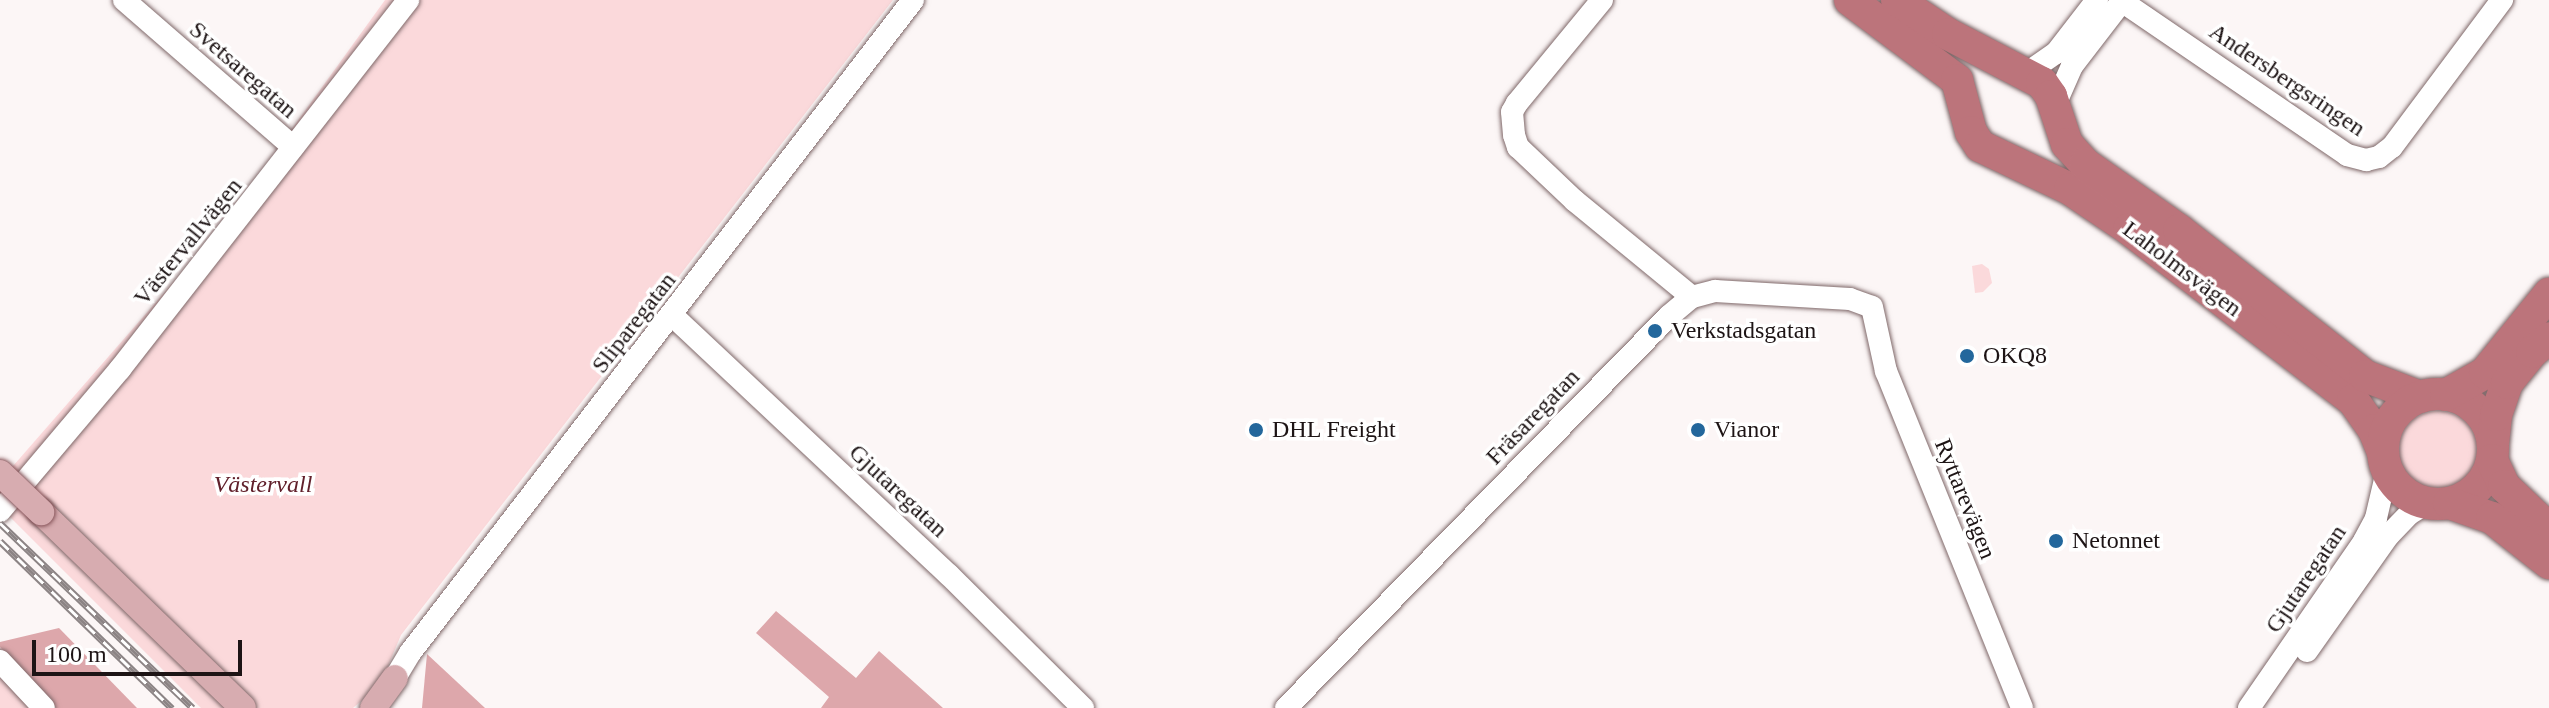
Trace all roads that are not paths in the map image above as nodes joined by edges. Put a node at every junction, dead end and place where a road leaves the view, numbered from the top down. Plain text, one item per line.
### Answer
1 (124, 0) edge
2 (408, 0) edge
3 (913, 0) edge
4 (1602, 0) edge
5 (1850, 0) edge
6 (1897, 0) edge
7 (2097, 0) edge
8 (2502, 0) edge
9 (2121, 1) edge
10 (2021, 72) junction
11 (2054, 107) junction
12 (1967, 112) junction
13 (293, 147) junction
14 (2549, 294) edge
15 (1692, 297) junction
16 (673, 316) junction
17 (2549, 338) edge
18 (2433, 396) junction
19 (2492, 454) junction
20 (2385, 462) junction
21 (0, 473) edge
22 (2438, 503) junction
23 (0, 511) edge
24 (2549, 529) edge
25 (2549, 563) edge
26 (0, 661) edge
27 (395, 678) joint
28 (44, 708) edge
29 (243, 708) edge
30 (373, 708) edge
31 (1083, 708) edge
32 (1286, 708) edge
33 (2022, 708) edge
34 (2249, 708) edge
35 (2267, 708) edge

1 - 13 street, Svetsaregatan
2 - 13 street, Västervallvägen
3 - 16 street, Sliparegatan
4 - 15 street
5 - 12 highway, Laholmsvägen
6 - 10 highway, Laholmsvägen
7 - 10 street
8 - 9 street, Andersbergsringen
9 - 11 street, Andersbergsringen
10 - 11 highway, Laholmsvägen
10 - 12 highway
11 - 18 highway, Laholmsvägen
12 - 20 highway, Laholmsvägen
13 - 23 street, Västervallvägen
14 - 18 highway
15 - 32 street, Fräsaregatan
15 - 33 street, Ryttarevägen
16 - 27 street, Sliparegatan
16 - 31 street, Gjutaregatan
17 - 19 highway
18 - 19 highway, Laholmsvägen
18 - 20 highway
19 - 22 highway
19 - 24 highway, Laholmsvägen
20 - 22 highway, Laholmsvägen
20 - 34 street, Gjutaregatan
21 - 29 main road, bridge
22 - 25 highway, Laholmsvägen
22 - 35 street, Gjutaregatan
26 - 28 street
27 - 30 main road

